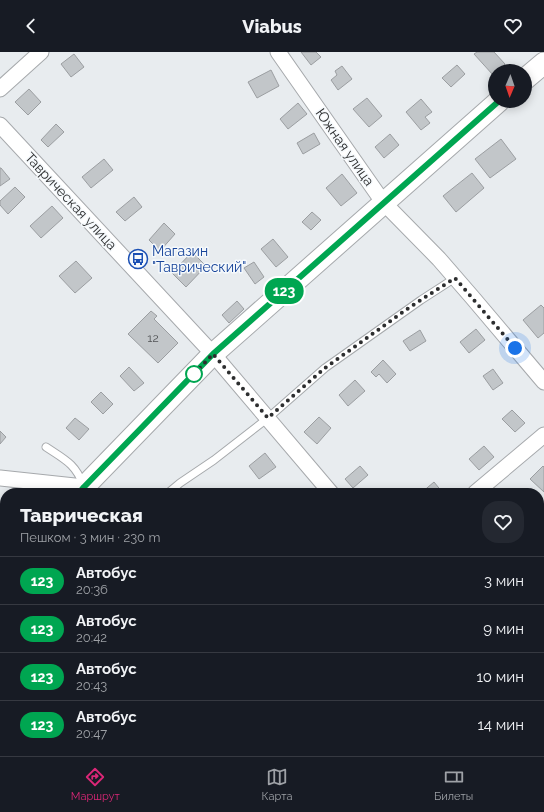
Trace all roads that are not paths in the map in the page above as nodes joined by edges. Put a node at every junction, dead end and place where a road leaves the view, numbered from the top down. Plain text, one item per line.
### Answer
1 (41, 52) edge
2 (278, 52) edge
3 (544, 63) edge
4 (532, 73) edge
5 (0, 89) edge
6 (491, 108) edge
7 (0, 125) edge
8 (383, 202) junction
9 (455, 278) junction
10 (213, 354) junction
11 (544, 382) edge
12 (268, 418) junction
13 (544, 435) edge
14 (46, 447) dead end
15 (0, 478) edge
16 (68, 488) edge
17 (81, 488) edge
18 (83, 488) edge
19 (174, 488) edge
20 (327, 488) edge
21 (481, 488) edge

1 - 5 street
2 - 8 street, Южная улица
3 - 4 main road
6 - 8 main road
7 - 10 street, Таврическая улица
8 - 9 street, Южная улица
8 - 10 main road
9 - 11 street, Южная улица
9 - 12 lane
10 - 12 street, Таврическая улица
10 - 18 main road
12 - 19 lane
12 - 20 street, Таврическая улица
13 - 21 street
14 - 17 lane
15 - 16 street

